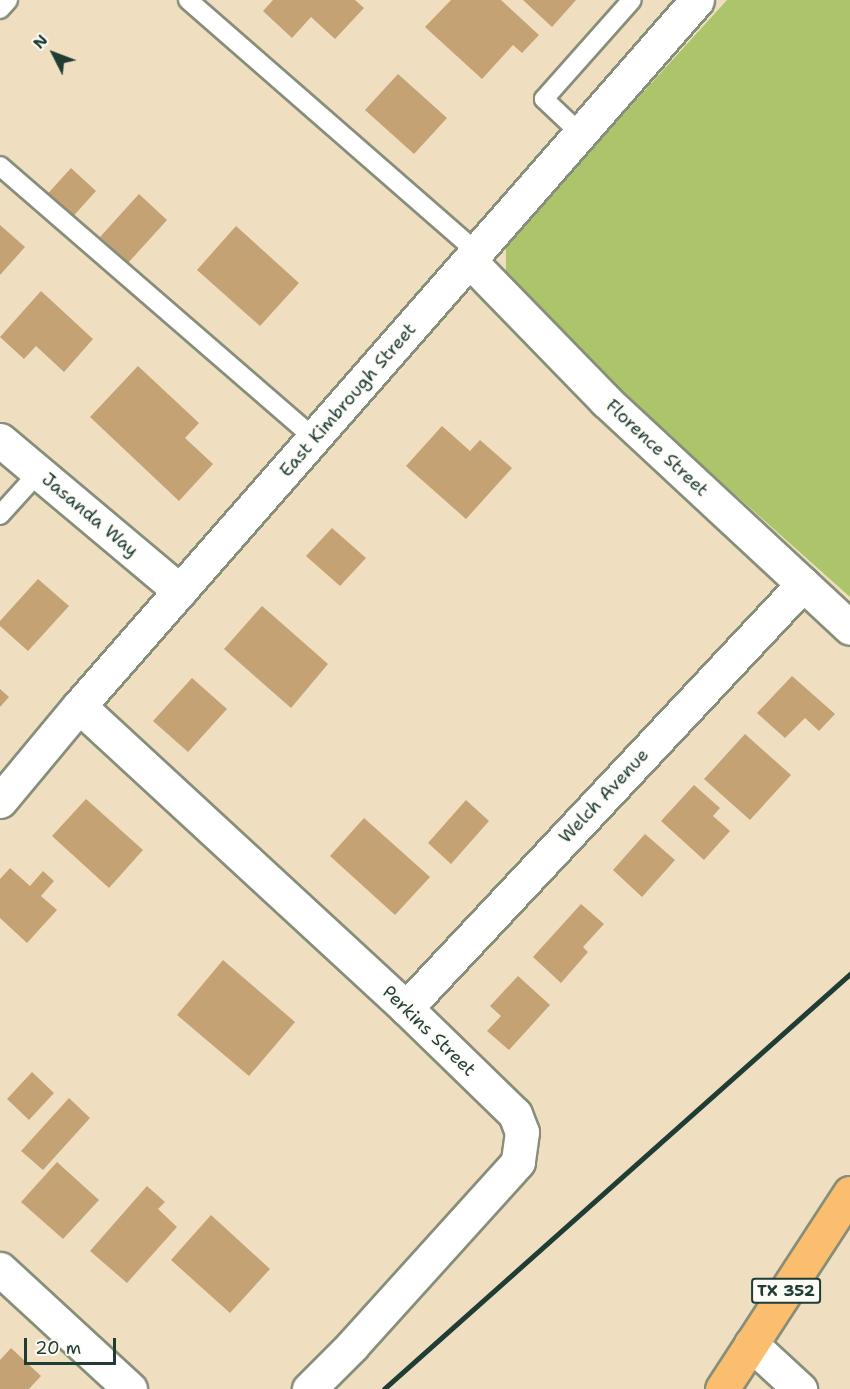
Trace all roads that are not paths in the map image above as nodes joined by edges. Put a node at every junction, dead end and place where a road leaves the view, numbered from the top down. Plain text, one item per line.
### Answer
1 (8, 0) edge
2 (188, 0) edge
3 (632, 0) edge
4 (697, 0) edge
5 (0, 9) edge
6 (581, 134) junction
7 (0, 166) edge
8 (474, 257) junction
9 (314, 438) junction
10 (0, 440) edge
11 (39, 472) junction
12 (0, 515) edge
13 (803, 584) junction
14 (180, 591) junction
15 (850, 628) edge
16 (80, 706) junction
17 (0, 801) edge
18 (406, 1008) junction
19 (850, 1193) edge
20 (0, 1269) edge
21 (751, 1344) junction
22 (130, 1389) edge
23 (309, 1389) edge
24 (722, 1389) edge
25 (800, 1389) edge

1 - 5 lane
2 - 8 lane
3 - 6 lane
4 - 6 street, East Kimbrough Street
6 - 8 street, East Kimbrough Street
7 - 9 lane
8 - 9 street, East Kimbrough Street
8 - 13 street, Florence Street
9 - 14 street, East Kimbrough Street
10 - 11 street, Jasanda Way
11 - 12 lane
11 - 14 street, Jasanda Way
13 - 15 street, Florence Street
13 - 18 street, Welch Avenue
14 - 16 street, East Kimbrough Street
16 - 17 street, East Kimbrough Street
16 - 18 street, Perkins Street
18 - 23 street, Perkins Street
19 - 21 main road, TX 352
20 - 22 street
21 - 24 main road, TX 352
21 - 25 street

